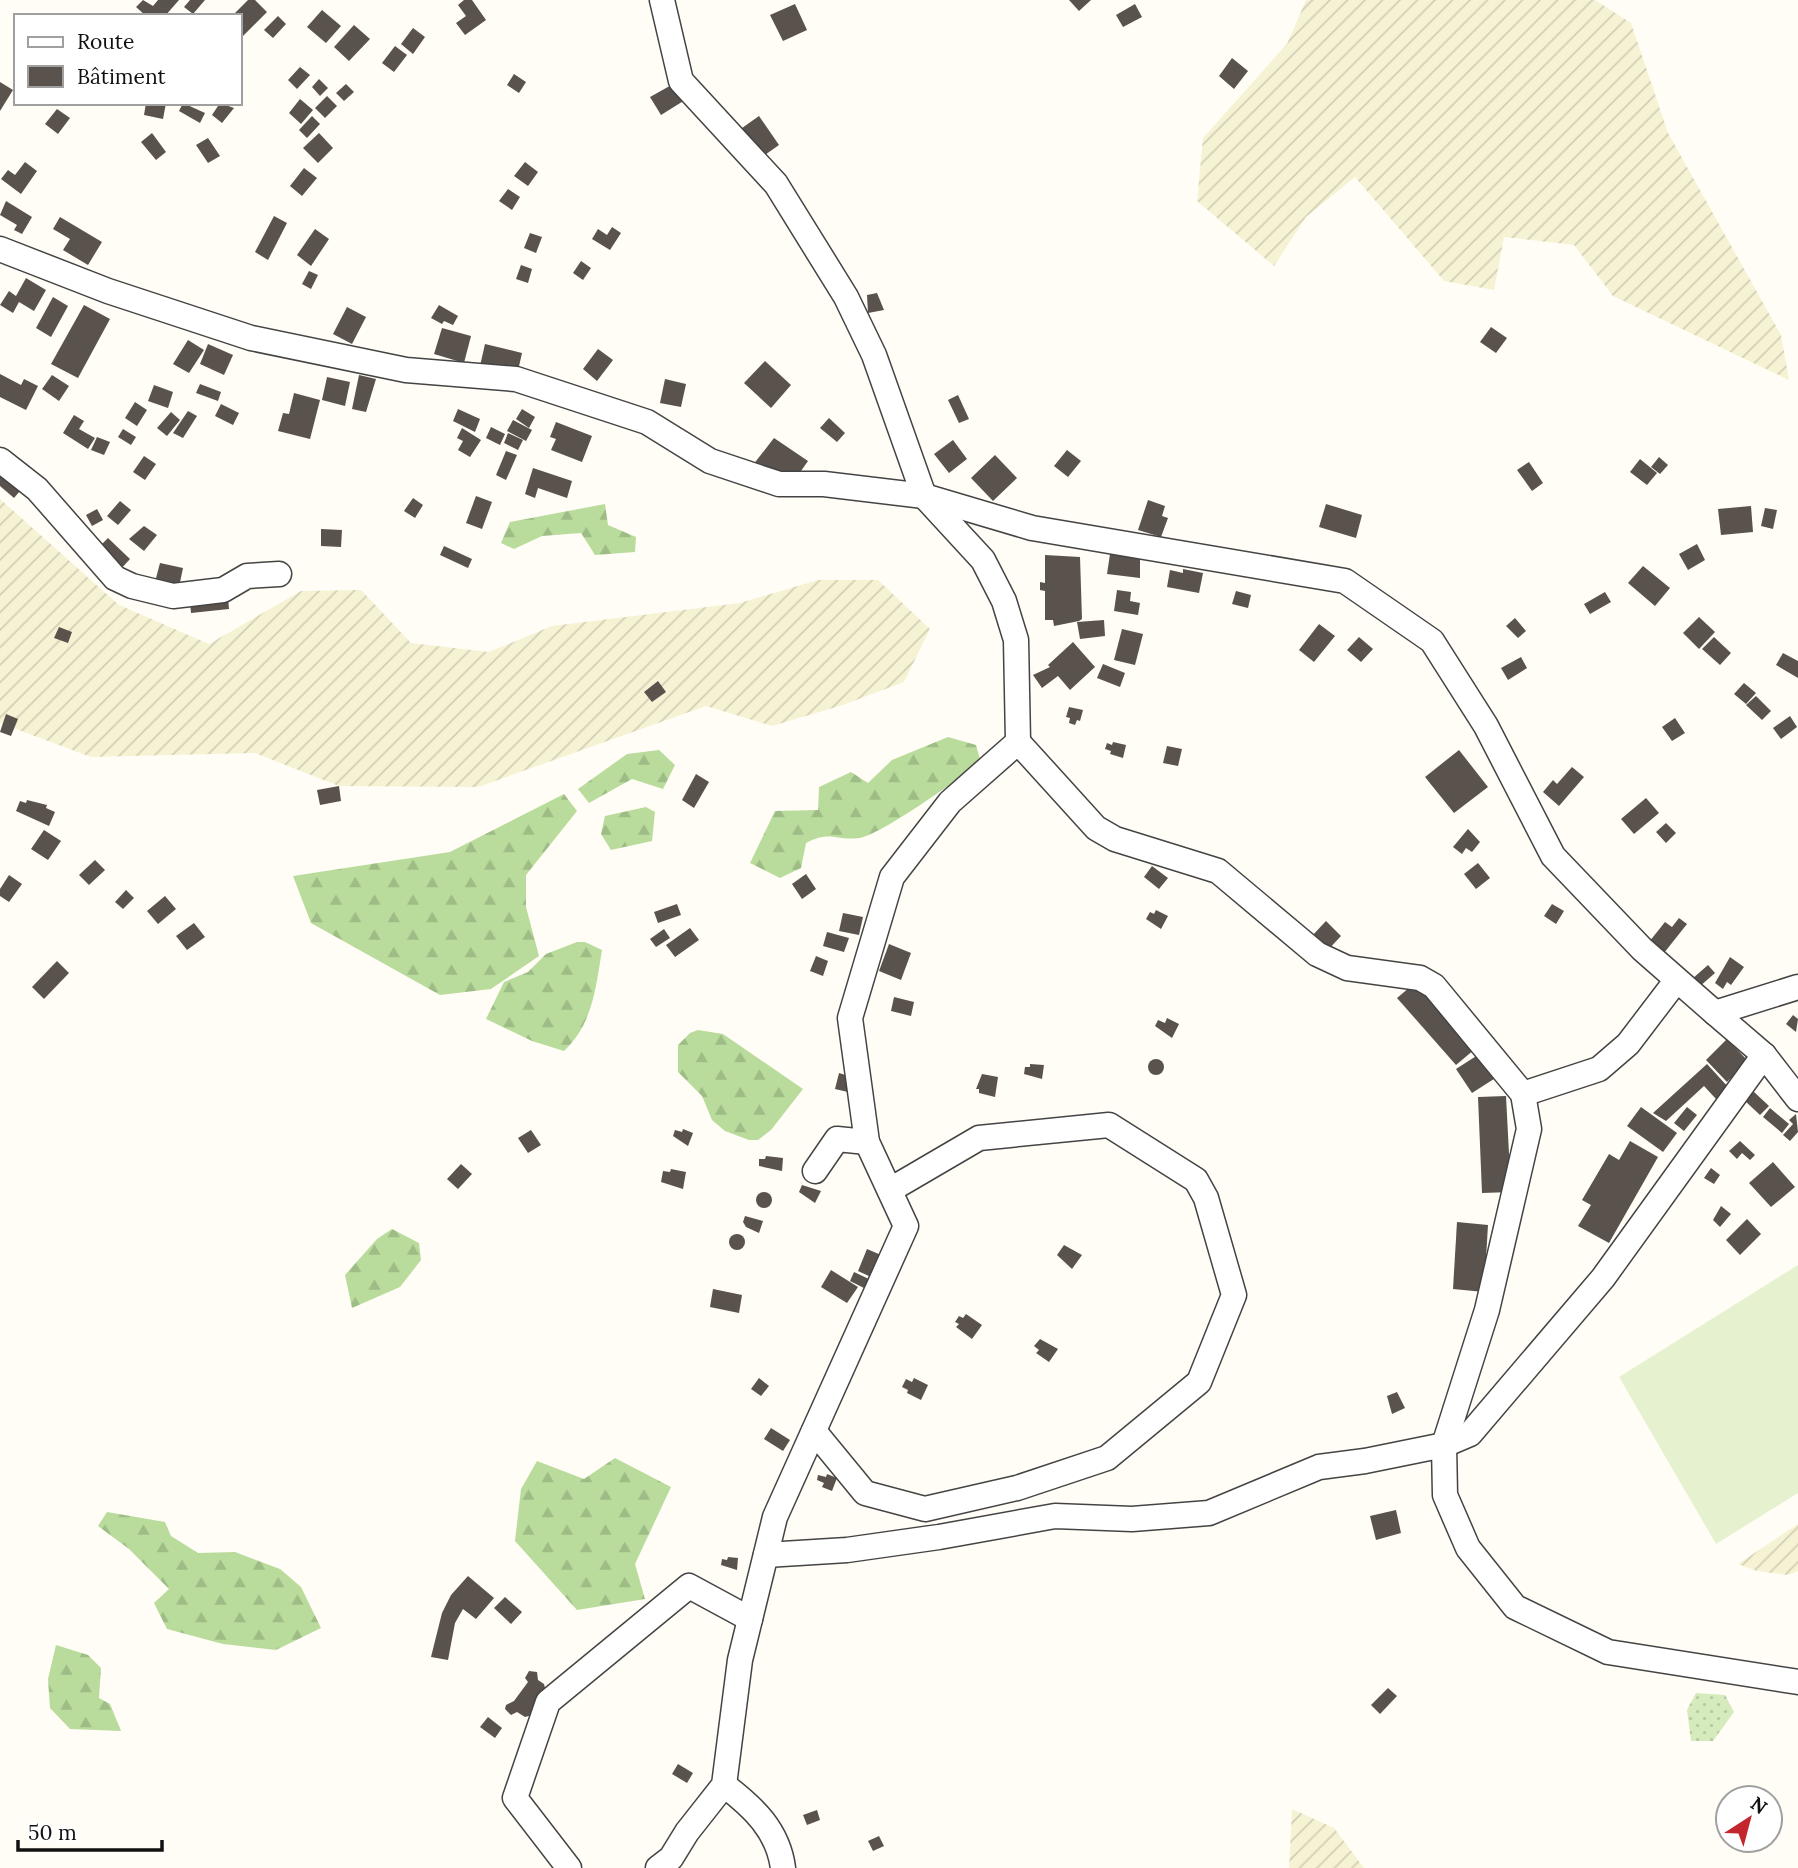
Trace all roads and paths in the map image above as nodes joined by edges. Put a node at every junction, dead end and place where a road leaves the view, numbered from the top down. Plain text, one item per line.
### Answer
1 (662, 0) edge
2 (0, 248) edge
3 (0, 460) edge
4 (924, 496) junction
5 (279, 574) dead end
6 (1018, 741) junction
7 (1676, 981) junction
8 (1798, 987) edge
9 (1715, 1013) junction
10 (1764, 1055) junction
11 (1523, 1094) junction
12 (1798, 1099) edge
13 (867, 1142) junction
14 (815, 1171) dead end
15 (890, 1190) junction
16 (814, 1431) junction
17 (1444, 1445) junction
18 (766, 1555) junction
19 (750, 1619) junction
20 (1798, 1682) edge
21 (724, 1785) junction
22 (569, 1868) edge
23 (657, 1868) edge
24 (783, 1868) edge

1 - 4 street
2 - 4 street
3 - 5 street
4 - 6 street
4 - 7 street
6 - 11 street
6 - 13 street
7 - 9 street
7 - 11 street
8 - 9 street
9 - 10 street
10 - 12 street
10 - 17 street
11 - 17 street
13 - 14 street
13 - 15 street
15 - 16 street
15 - 16 street
16 - 18 street
17 - 18 street
17 - 20 street
18 - 19 street
19 - 21 street
19 - 22 street
21 - 23 street
21 - 24 street

